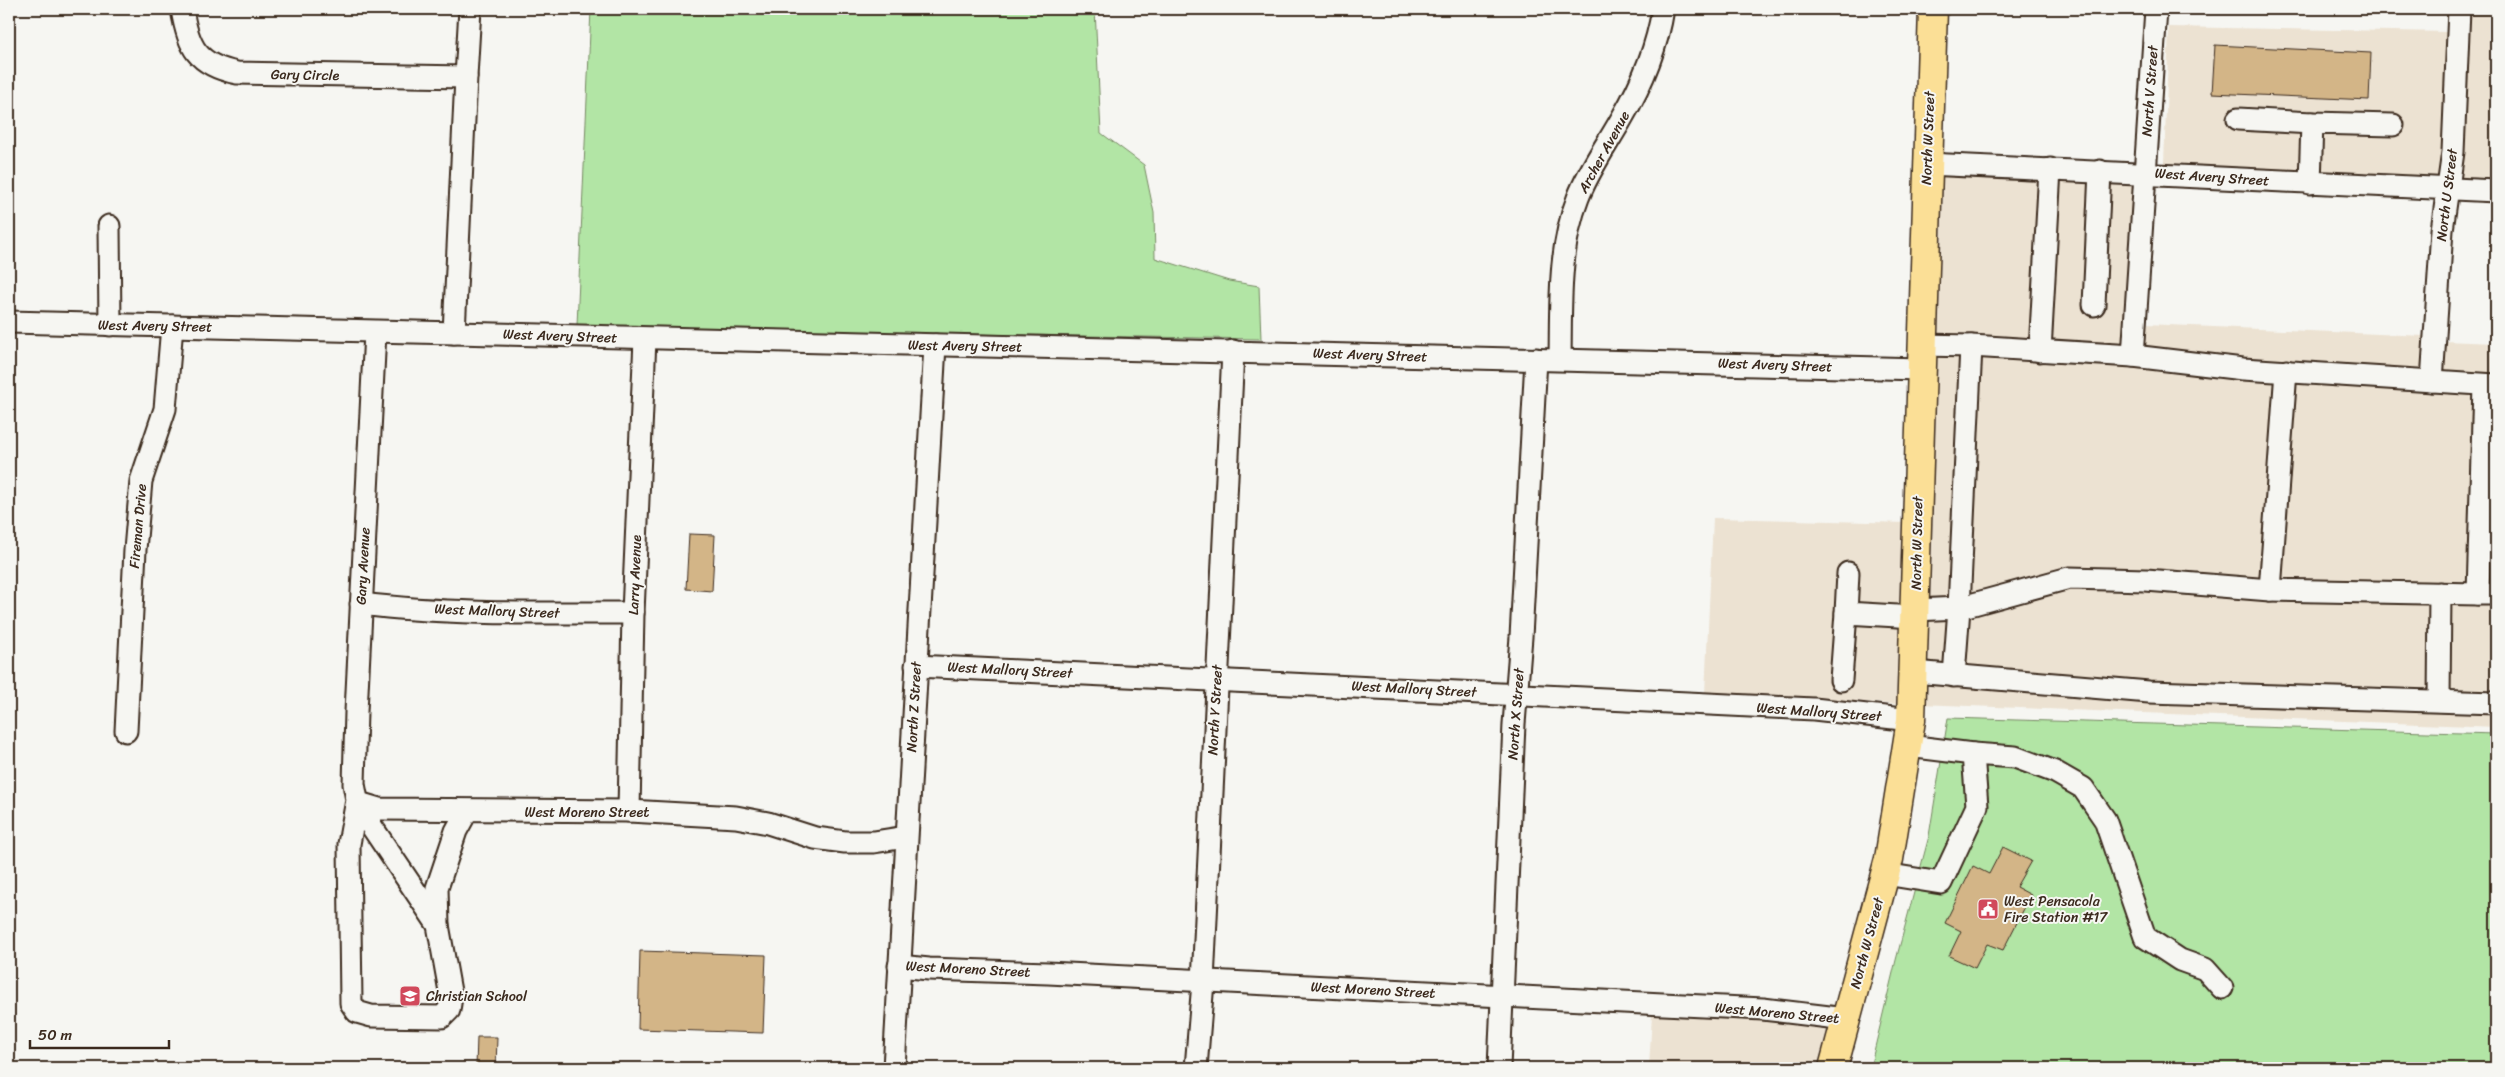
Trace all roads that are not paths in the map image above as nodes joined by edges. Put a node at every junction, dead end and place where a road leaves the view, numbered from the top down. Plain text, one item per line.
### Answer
1 (182, 9) edge
2 (470, 9) edge
3 (1663, 9) edge
4 (1934, 9) edge
5 (2156, 9) edge
6 (2460, 9) edge
7 (466, 77) junction
8 (2238, 119) dead end
9 (2312, 123) junction
10 (2393, 126) dead end
11 (1927, 164) junction
12 (2050, 169) junction
13 (2100, 170) junction
14 (2145, 173) junction
15 (2310, 183) junction
16 (2448, 188) junction
17 (2496, 190) edge
18 (109, 226) dead end
19 (2094, 305) dead end
20 (9, 322) edge
21 (110, 325) junction
22 (172, 326) junction
23 (375, 332) junction
24 (454, 333) junction
25 (645, 339) junction
26 (935, 345) junction
27 (1970, 346) junction
28 (1232, 351) junction
29 (2040, 351) junction
30 (2133, 356) junction
31 (1922, 357) junction
32 (1536, 359) junction
33 (1560, 359) junction
34 (2286, 371) junction
35 (2432, 381) junction
36 (2490, 385) edge
37 (1848, 573) dead end
38 (2270, 590) junction
39 (2440, 593) junction
40 (2487, 594) edge
41 (361, 604) junction
42 (1959, 608) junction
43 (633, 612) junction
44 (1846, 613) junction
45 (1916, 613) junction
46 (916, 666) junction
47 (1914, 672) junction
48 (1954, 676) junction
49 (1217, 680) junction
50 (1841, 680) dead end
51 (1516, 696) junction
52 (2439, 700) junction
53 (2496, 703) edge
54 (1912, 720) junction
55 (126, 731) dead end
56 (1908, 746) junction
57 (1974, 754) junction
58 (364, 804) junction
59 (467, 811) junction
60 (629, 811) junction
61 (906, 837) junction
62 (1885, 874) junction
63 (438, 925) junction
64 (899, 966) junction
65 (1203, 982) junction
66 (2222, 988) dead end
67 (1502, 997) junction
68 (1846, 1019) junction
69 (894, 1068) edge
70 (1196, 1068) edge
71 (1499, 1068) edge
72 (1833, 1068) edge

1 - 7 street, Gary Circle
2 - 7 street
3 - 33 street, Archer Avenue
4 - 11 main road, North W Street
5 - 14 street, North V Street
6 - 16 street, North U Street
7 - 24 street
8 - 9 street
9 - 10 street
9 - 15 street
11 - 12 street, West Avery Street
11 - 31 main road, North W Street
12 - 13 street, West Avery Street
12 - 29 street
13 - 14 street, West Avery Street
13 - 19 street
14 - 15 street, West Avery Street
14 - 30 street, North V Street
15 - 16 street, West Avery Street
16 - 17 street, West Avery Street
16 - 35 street, North U Street
18 - 21 street
20 - 21 street, West Avery Street
21 - 22 street, West Avery Street
22 - 23 street, West Avery Street
22 - 55 street, Fireman Drive
23 - 24 street, West Avery Street
23 - 41 street, Gary Avenue
24 - 25 street, West Avery Street
25 - 26 street, West Avery Street
25 - 43 street, Larry Avenue
26 - 28 street, West Avery Street
26 - 46 street, North Z Street
27 - 29 street, West Avery Street
27 - 31 street, West Avery Street
27 - 42 street
28 - 32 street, West Avery Street
28 - 49 street, North Y Street
29 - 30 street, West Avery Street
30 - 34 street, West Avery Street
31 - 33 street, West Avery Street
31 - 45 main road, North W Street
32 - 33 street, West Avery Street
32 - 51 street, North X Street
34 - 35 street, West Avery Street
34 - 38 street
35 - 36 street, West Avery Street
36 - 40 street
37 - 44 street
38 - 39 street
38 - 42 street
39 - 40 street
39 - 52 street
41 - 43 street, West Mallory Street
41 - 58 street, Gary Avenue
42 - 45 street
42 - 48 street
43 - 60 street, Larry Avenue
44 - 45 street
44 - 50 street
45 - 47 main road, North W Street
46 - 49 street, West Mallory Street
46 - 61 street, North Z Street
47 - 48 street
47 - 54 main road, North W Street
48 - 52 street
49 - 51 street, West Mallory Street
49 - 65 street, North Y Street
51 - 54 street, West Mallory Street
51 - 67 street, North X Street
52 - 53 street
54 - 56 main road, North W Street
56 - 57 street
56 - 62 main road, North W Street
57 - 62 street
57 - 66 street
58 - 59 street, West Moreno Street
58 - 63 street
58 - 63 street
59 - 60 street, West Moreno Street
59 - 63 street
60 - 61 street, West Moreno Street
61 - 64 street, North Z Street
62 - 68 main road, North W Street
64 - 65 street, West Moreno Street
64 - 69 street, North Z Street
65 - 67 street, West Moreno Street
65 - 70 street, North Y Street
67 - 68 street, West Moreno Street
67 - 71 street, North X Street
68 - 72 main road, North W Street

